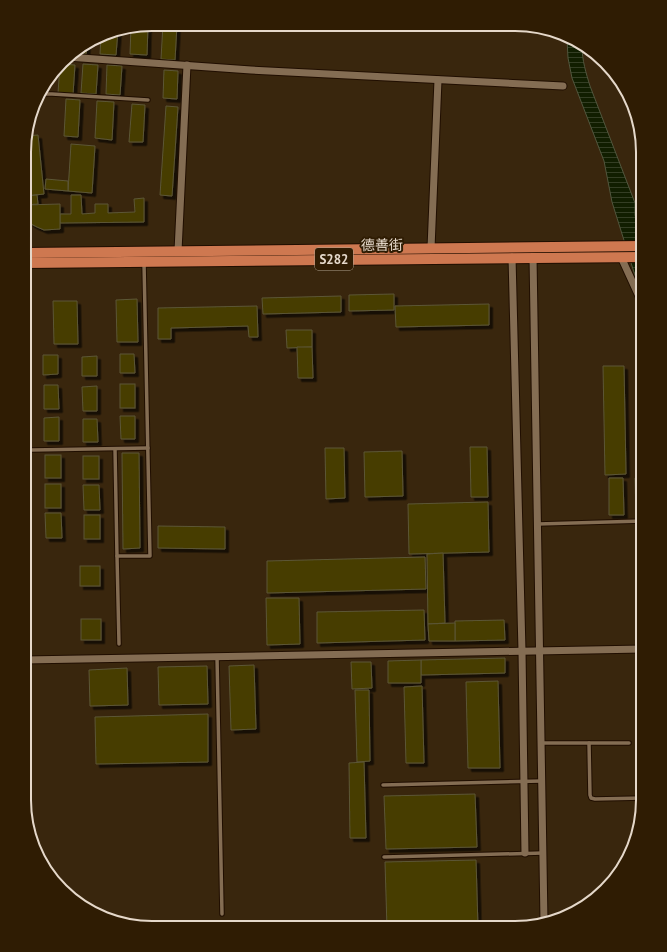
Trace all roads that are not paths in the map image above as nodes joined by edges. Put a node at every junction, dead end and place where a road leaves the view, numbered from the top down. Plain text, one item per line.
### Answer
1 (76, 58) edge
2 (187, 65) junction
3 (438, 80) junction
4 (563, 86) dead end
5 (46, 94) edge
6 (148, 100) dead end
7 (636, 246) edge
8 (431, 248) junction
9 (178, 251) junction
10 (31, 253) edge
11 (636, 256) edge
12 (533, 257) junction
13 (621, 257) junction
14 (512, 258) junction
15 (144, 262) junction
16 (31, 263) edge
17 (636, 290) edge
18 (148, 448) junction
19 (115, 449) junction
20 (32, 450) dead end
21 (636, 521) edge
22 (537, 524) junction
23 (117, 556) junction
24 (119, 644) dead end
25 (636, 649) edge
26 (522, 651) junction
27 (540, 651) junction
28 (217, 657) junction
29 (31, 660) edge
30 (541, 743) junction
31 (589, 743) junction
32 (629, 743) dead end
33 (524, 781) junction
34 (542, 781) junction
35 (383, 784) dead end
36 (636, 798) edge
37 (524, 853) junction
38 (543, 853) junction
39 (384, 856) dead end
40 (222, 914) dead end
41 (544, 918) edge

1 - 2 street
2 - 3 street
2 - 9 street
3 - 4 street
3 - 8 street
5 - 6 lane
7 - 8 main road, 德善街 / S282
8 - 9 main road, 德善街 / S282
9 - 10 main road, 德善街 / S282
11 - 13 main road, 德善街 / S282
12 - 13 main road, 德善街 / S282
12 - 14 main road, 德善街 / S282
12 - 22 street
13 - 17 street
14 - 15 main road, 德善街 / S282
14 - 26 street
15 - 16 main road, 德善街 / S282
15 - 18 lane
18 - 19 lane
18 - 23 lane
19 - 20 lane
19 - 23 lane
21 - 22 lane
22 - 27 street
23 - 24 lane
25 - 27 street
26 - 27 street
26 - 28 street
26 - 33 street
27 - 30 street
28 - 29 street
28 - 40 lane
30 - 31 lane
30 - 34 street
31 - 32 lane
31 - 36 lane
33 - 34 lane
33 - 35 lane
33 - 37 street
34 - 38 street
37 - 38 lane
37 - 39 lane
38 - 41 street

